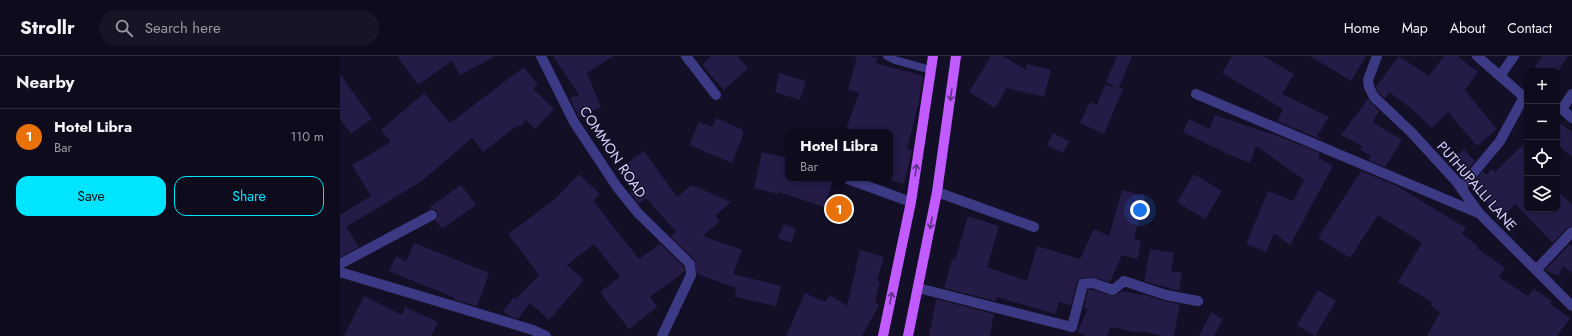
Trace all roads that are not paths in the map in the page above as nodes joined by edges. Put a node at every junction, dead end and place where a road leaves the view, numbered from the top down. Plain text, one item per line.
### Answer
1 (541, 56) edge
2 (686, 56) edge
3 (887, 56) edge
4 (933, 56) edge
5 (956, 56) edge
6 (1378, 56) edge
7 (1477, 56) edge
8 (1514, 56) edge
9 (931, 70) junction
10 (1500, 76) junction
11 (1196, 94) dead end
12 (1572, 94) edge
13 (716, 95) dead end
14 (1572, 118) edge
15 (853, 181) edge
16 (1461, 188) junction
17 (937, 192) junction
18 (911, 202) junction
19 (1479, 213) junction
20 (432, 215) dead end
21 (1034, 227) dead end
22 (1572, 232) edge
23 (340, 264) edge
24 (1536, 270) junction
25 (340, 272) edge
26 (918, 288) junction
27 (1198, 301) dead end
28 (1572, 306) edge
29 (546, 336) edge
30 (662, 336) edge
31 (884, 336) edge
32 (908, 336) edge

1 - 30 street, COMMON ROAD
2 - 13 street
3 - 9 lane
4 - 9 main road
5 -> 17 main road
6 - 16 street, PUTHUPALLI LANE
7 - 10 street
8 - 10 street
18 -> 9 main road
10 - 16 street
11 - 19 street
12 - 14 street
15 - 18 street
16 - 19 street, PUTHUPALLI LANE
17 - 21 street
17 -> 26 main road
31 -> 18 main road
19 - 24 street, PUTHUPALLI LANE
20 - 23 street
22 - 24 street
24 - 28 street, PUTHUPALLI LANE
25 - 29 street
26 - 27 street
26 - 32 main road

